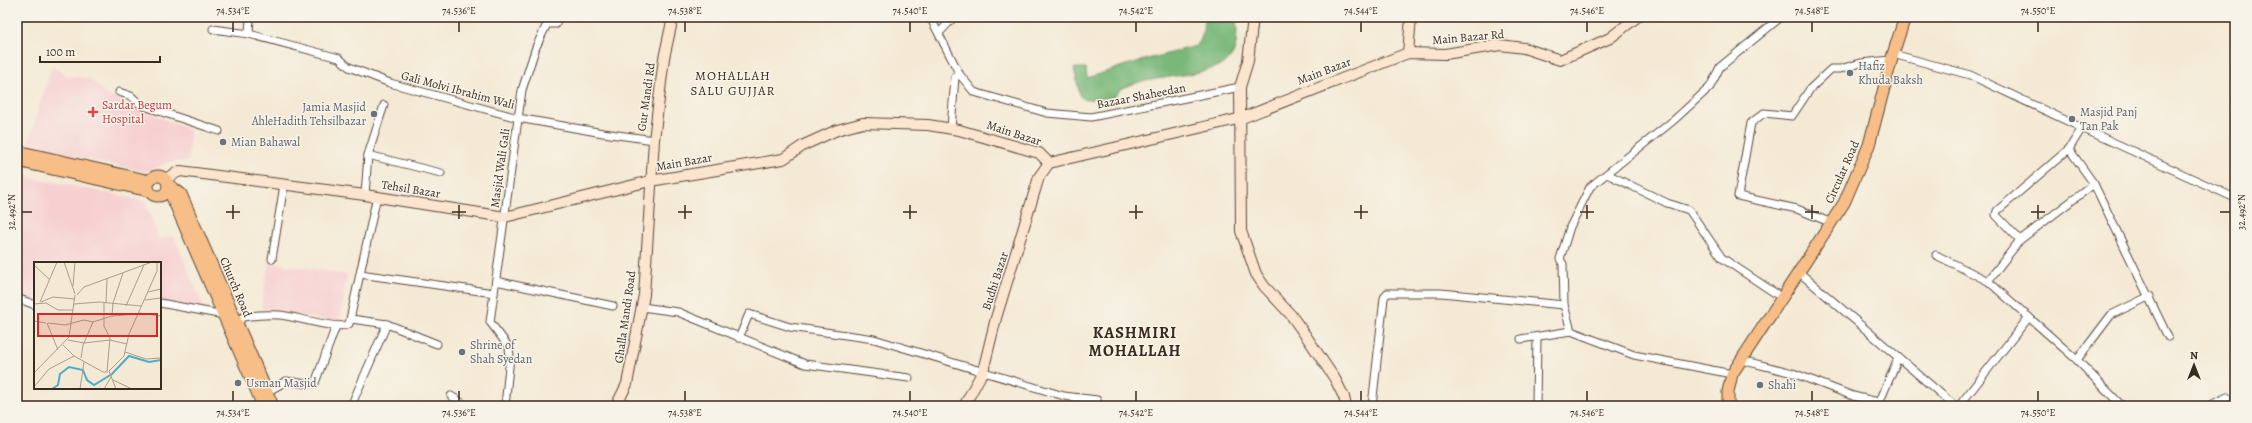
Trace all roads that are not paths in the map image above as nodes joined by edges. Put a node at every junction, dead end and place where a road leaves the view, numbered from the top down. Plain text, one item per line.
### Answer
1 (250, 17) edge
2 (557, 17) edge
3 (673, 17) edge
4 (930, 17) edge
5 (954, 17) edge
6 (1253, 17) edge
7 (1411, 17) edge
8 (1637, 17) edge
9 (1781, 17) edge
10 (1905, 17) edge
11 (213, 28) dead end
12 (939, 32) junction
13 (249, 34) junction
14 (1408, 53) junction
15 (1892, 57) junction
16 (960, 75) junction
17 (1240, 88) junction
18 (119, 92) dead end
19 (384, 105) dead end
20 (518, 118) junction
21 (1242, 118) junction
22 (951, 128) junction
23 (2082, 128) junction
24 (219, 131) dead end
25 (654, 140) junction
26 (2069, 150) junction
27 (17, 151) edge
28 (368, 155) junction
29 (17, 161) edge
30 (1049, 163) junction
31 (441, 173) dead end
32 (1607, 174) junction
33 (650, 181) junction
34 (167, 183) junction
35 (2094, 184) junction
36 (284, 185) junction
37 (149, 186) junction
38 (365, 195) junction
39 (377, 196) junction
40 (2235, 198) edge
41 (505, 217) junction
42 (1832, 223) junction
43 (2020, 240) junction
44 (1936, 255) dead end
45 (272, 259) dead end
46 (360, 274) junction
47 (1800, 274) junction
48 (496, 281) junction
49 (1988, 281) junction
50 (494, 293) junction
51 (2150, 296) junction
52 (1781, 297) junction
53 (17, 298) edge
54 (161, 303) edge
55 (34, 305) edge
56 (1564, 305) junction
57 (613, 306) dead end
58 (642, 307) junction
59 (224, 315) junction
60 (2028, 317) junction
61 (351, 319) junction
62 (237, 324) junction
63 (386, 324) junction
64 (336, 326) junction
65 (1571, 331) junction
66 (1537, 337) junction
67 (2168, 337) dead end
68 (739, 338) junction
69 (1521, 339) dead end
70 (437, 344) dead end
71 (1898, 358) junction
72 (1741, 360) junction
73 (2077, 360) junction
74 (984, 371) junction
75 (1732, 374) junction
76 (909, 378) dead end
77 (266, 392) junction
78 (451, 396) dead end
79 (2227, 398) dead end
80 (1878, 404) edge
81 (263, 406) edge
82 (273, 406) edge
83 (351, 406) edge
84 (467, 406) edge
85 (505, 406) edge
86 (616, 406) edge
87 (964, 406) edge
88 (1098, 406) edge
89 (1346, 406) edge
90 (1372, 406) edge
91 (1536, 406) edge
92 (1728, 406) edge
93 (1955, 406) edge
94 (1959, 406) edge
95 (2122, 406) edge
96 (2209, 406) edge

1 - 13 street
2 - 20 street, Masjid Wali Gali
3 - 25 street, Gur Mandi Rd
4 - 12 street, Bazaar Shaheedan
5 - 12 street
6 - 17 street
7 - 14 street
8 - 14 street, Main Bazar Rd
9 - 32 street
10 - 15 main road, Circular Road
11 - 13 street, Gali Molvi Ibrahim Wali
12 - 16 street, Bazaar Shaheedan
13 - 20 street, Gali Molvi Ibrahim Wali
14 - 21 street, Main Bazar
15 - 23 street
15 - 42 main road, Circular Road
15 - 42 street
16 - 17 street, Bazaar Shaheedan
16 - 22 street
17 - 21 street
18 - 24 street
19 - 28 street
20 - 25 street, Gali Molvi Ibrahim Wali
20 - 41 street, Masjid Wali Gali
21 - 30 street, Main Bazar
21 - 89 street
22 - 30 street, Main Bazar
22 - 33 street, Main Bazar
23 - 26 street
23 - 40 street
25 - 33 street, Gur Mandi Rd
26 - 35 street
26 - 43 street
27 - 37 main road
28 - 31 street
28 - 38 street
29 - 37 main road
30 - 74 street, Budhi Bazar
32 - 52 street
32 - 56 street
33 - 41 street, Tehsil Bazar
33 - 58 street, Ghalla Mandi Road
34 - 36 street, Tehsil Bazar
34 - 37 main road
34 - 37 main road
34 - 59 main road, Church Road
34 - 62 main road, Church Road
35 - 43 street
35 - 51 street
36 - 38 street, Tehsil Bazar
36 - 45 street
38 - 39 street, Tehsil Bazar
39 - 41 street, Tehsil Bazar
39 - 46 street
41 - 48 street, Masjid Wali Gali
42 - 47 main road, Circular Road
43 - 49 street
44 - 49 street
46 - 50 street
46 - 61 street
47 - 52 main road, Circular Road
47 - 71 street
48 - 50 street, Masjid Wali Gali
48 - 57 street
49 - 60 street
50 - 85 street, Masjid Wali Gali
51 - 67 street
51 - 73 street
52 - 72 main road, Circular Road
53 - 55 street
54 - 59 street
56 - 65 street
56 - 90 street
58 - 68 street
58 - 86 street, Ghalla Mandi Road
59 - 81 main road, Church Road
60 - 73 street
60 - 94 street
61 - 63 street
61 - 64 street
62 - 64 street
62 - 77 main road, Church Road
63 - 70 street
63 - 83 street
64 - 77 street
65 - 66 street
65 - 75 street
66 - 69 street
66 - 91 street
68 - 74 street
68 - 76 street
71 - 80 street
71 - 93 street
72 - 75 main road, Circular Road
72 - 80 street
73 - 95 street
74 - 87 street, Budhi Bazar
74 - 88 street
75 - 92 main road, Circular Road
77 - 82 main road, Church Road
78 - 84 street
79 - 96 street

